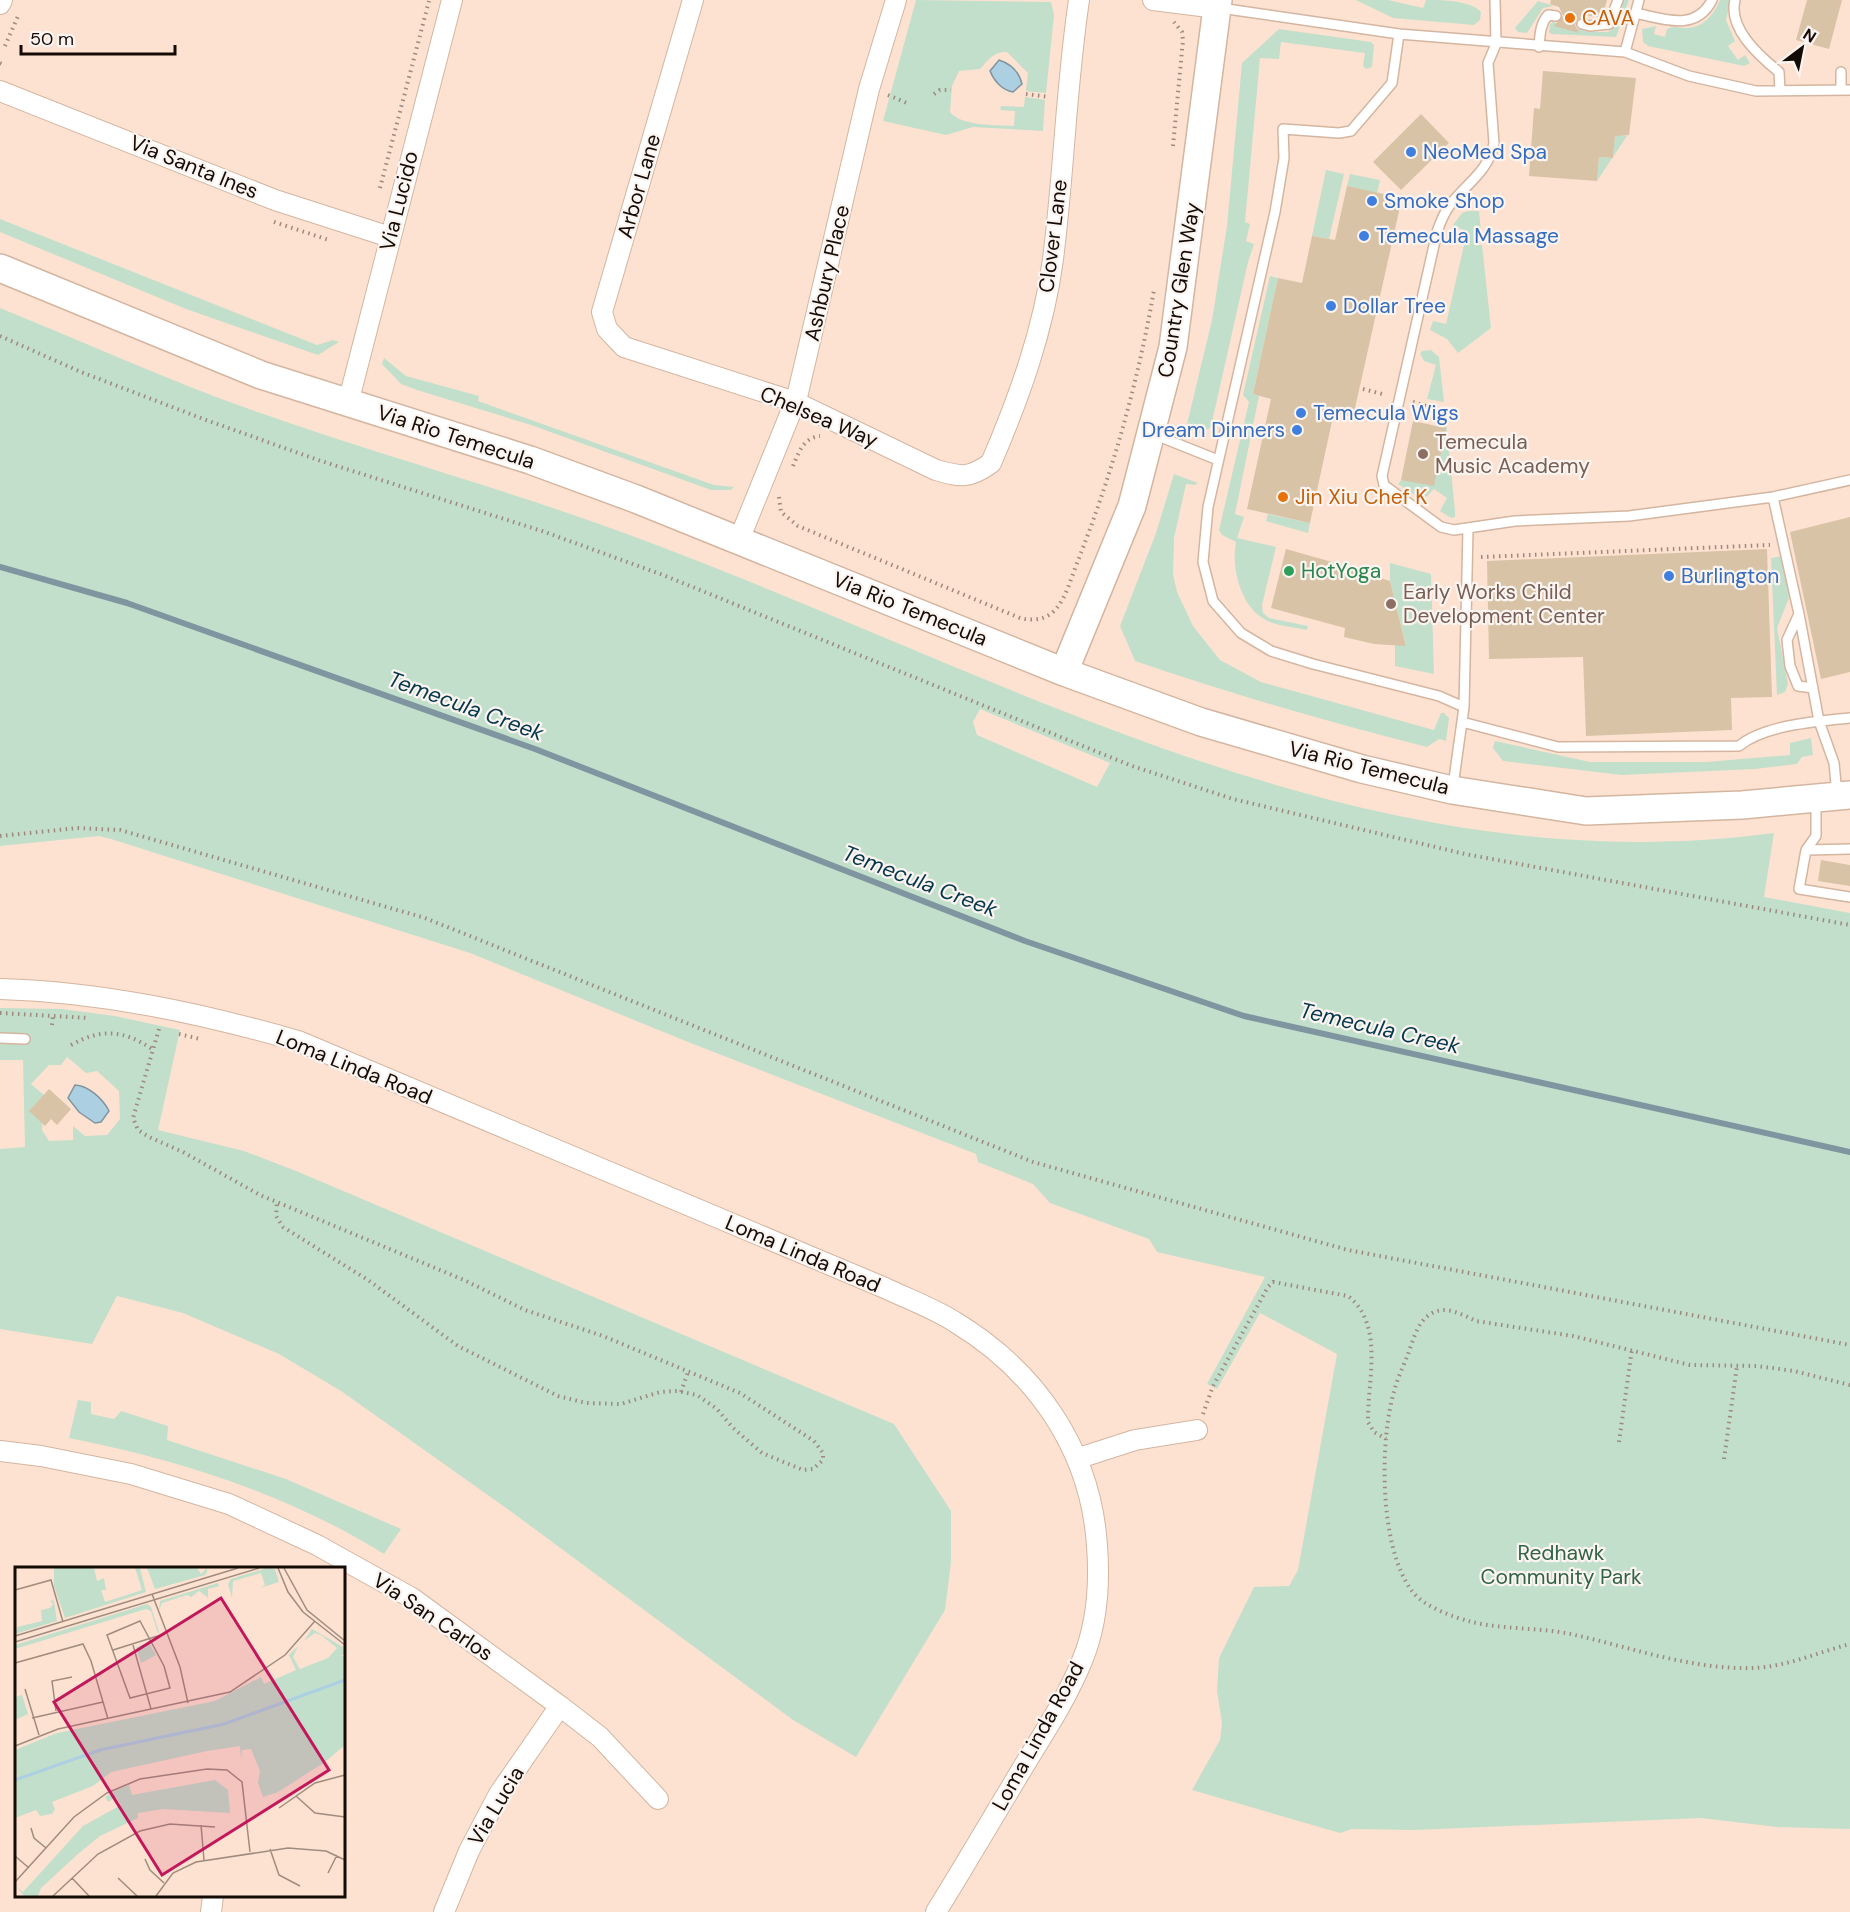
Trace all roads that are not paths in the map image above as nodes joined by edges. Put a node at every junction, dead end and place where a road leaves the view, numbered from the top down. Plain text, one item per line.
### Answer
1 (452, 0) edge
2 (693, 0) edge
3 (896, 0) edge
4 (1079, 0) edge
5 (1153, 0) edge
6 (1495, 0) edge
7 (1618, 0) edge
8 (1639, 0) edge
9 (1712, 0) edge
10 (1736, 0) edge
11 (1218, 4) edge
12 (1635, 13) junction
13 (1556, 16) dead end
14 (1582, 24) dead end
15 (1399, 34) junction
16 (1496, 44) junction
17 (1539, 46) junction
18 (1625, 52) junction
19 (1842, 72) dead end
20 (1780, 90) junction
21 (1846, 90) edge
22 (0, 91) edge
23 (390, 237) junction
24 (0, 268) edge
25 (642, 354) joint
26 (348, 402) junction
27 (795, 402) junction
28 (1151, 433) junction
29 (1218, 460) junction
30 (991, 463) joint
31 (1850, 480) edge
32 (1773, 497) junction
33 (1468, 529) junction
34 (739, 540) junction
35 (1799, 614) junction
36 (1064, 672) junction
37 (1813, 688) junction
38 (1464, 707) junction
39 (1850, 718) edge
40 (1819, 721) junction
41 (1462, 722) junction
42 (1452, 790) junction
43 (1834, 797) edge
44 (1850, 849) edge
45 (1806, 850) junction
46 (1850, 897) edge
47 (0, 989) edge
48 (0, 1038) edge
49 (25, 1038) dead end
50 (1197, 1430) road end
51 (0, 1451) edge
52 (1079, 1458) junction
53 (560, 1706) junction
54 (658, 1799) dead end
55 (213, 1897) edge
56 (211, 1912) edge
57 (444, 1912) edge
58 (936, 1912) edge

1 - 23 street, Via Lucido
2 - 25 street, Arbor Lane
3 - 27 street, Ashbury Place
4 - 30 street, Clover Lane
5 - 11 street
6 - 16 lane
7 - 14 lane
8 - 12 lane
9 - 12 lane
10 - 20 lane
11 - 15 lane
11 - 28 street, Country Glen Way
12 - 18 lane
13 - 17 lane
15 - 16 lane
15 - 29 lane
16 - 17 lane
16 - 33 lane
17 - 18 lane
18 - 20 lane
19 - 21 lane
20 - 21 lane
22 - 23 street, Via Santa Ines
23 - 26 street, Via Lucido
24 - 26 street, Via Rio Temecula
25 - 27 street, Chelsea Way
26 - 34 street, Via Rio Temecula
27 - 30 street, Chelsea Way
27 - 34 street, Ashbury Place
28 - 29 lane
28 - 36 street, Country Glen Way
29 - 38 lane
31 - 32 lane
32 - 33 lane
32 - 35 lane
33 - 38 lane
34 - 36 street, Via Rio Temecula
35 - 37 lane
35 - 37 lane
36 - 42 street, Via Rio Temecula
37 - 40 lane
38 - 41 lane
39 - 40 lane
40 - 41 lane
40 - 43 lane
41 - 42 lane
42 - 43 street, Via Rio Temecula
43 - 45 lane
44 - 45 lane
45 - 46 lane
47 - 52 street, Loma Linda Road
48 - 49 lane
50 - 52 street
51 - 53 street, Via San Carlos
52 - 58 street, Loma Linda Road
53 - 54 street, Via San Carlos
53 - 57 street, Via Lucia
55 - 56 street

